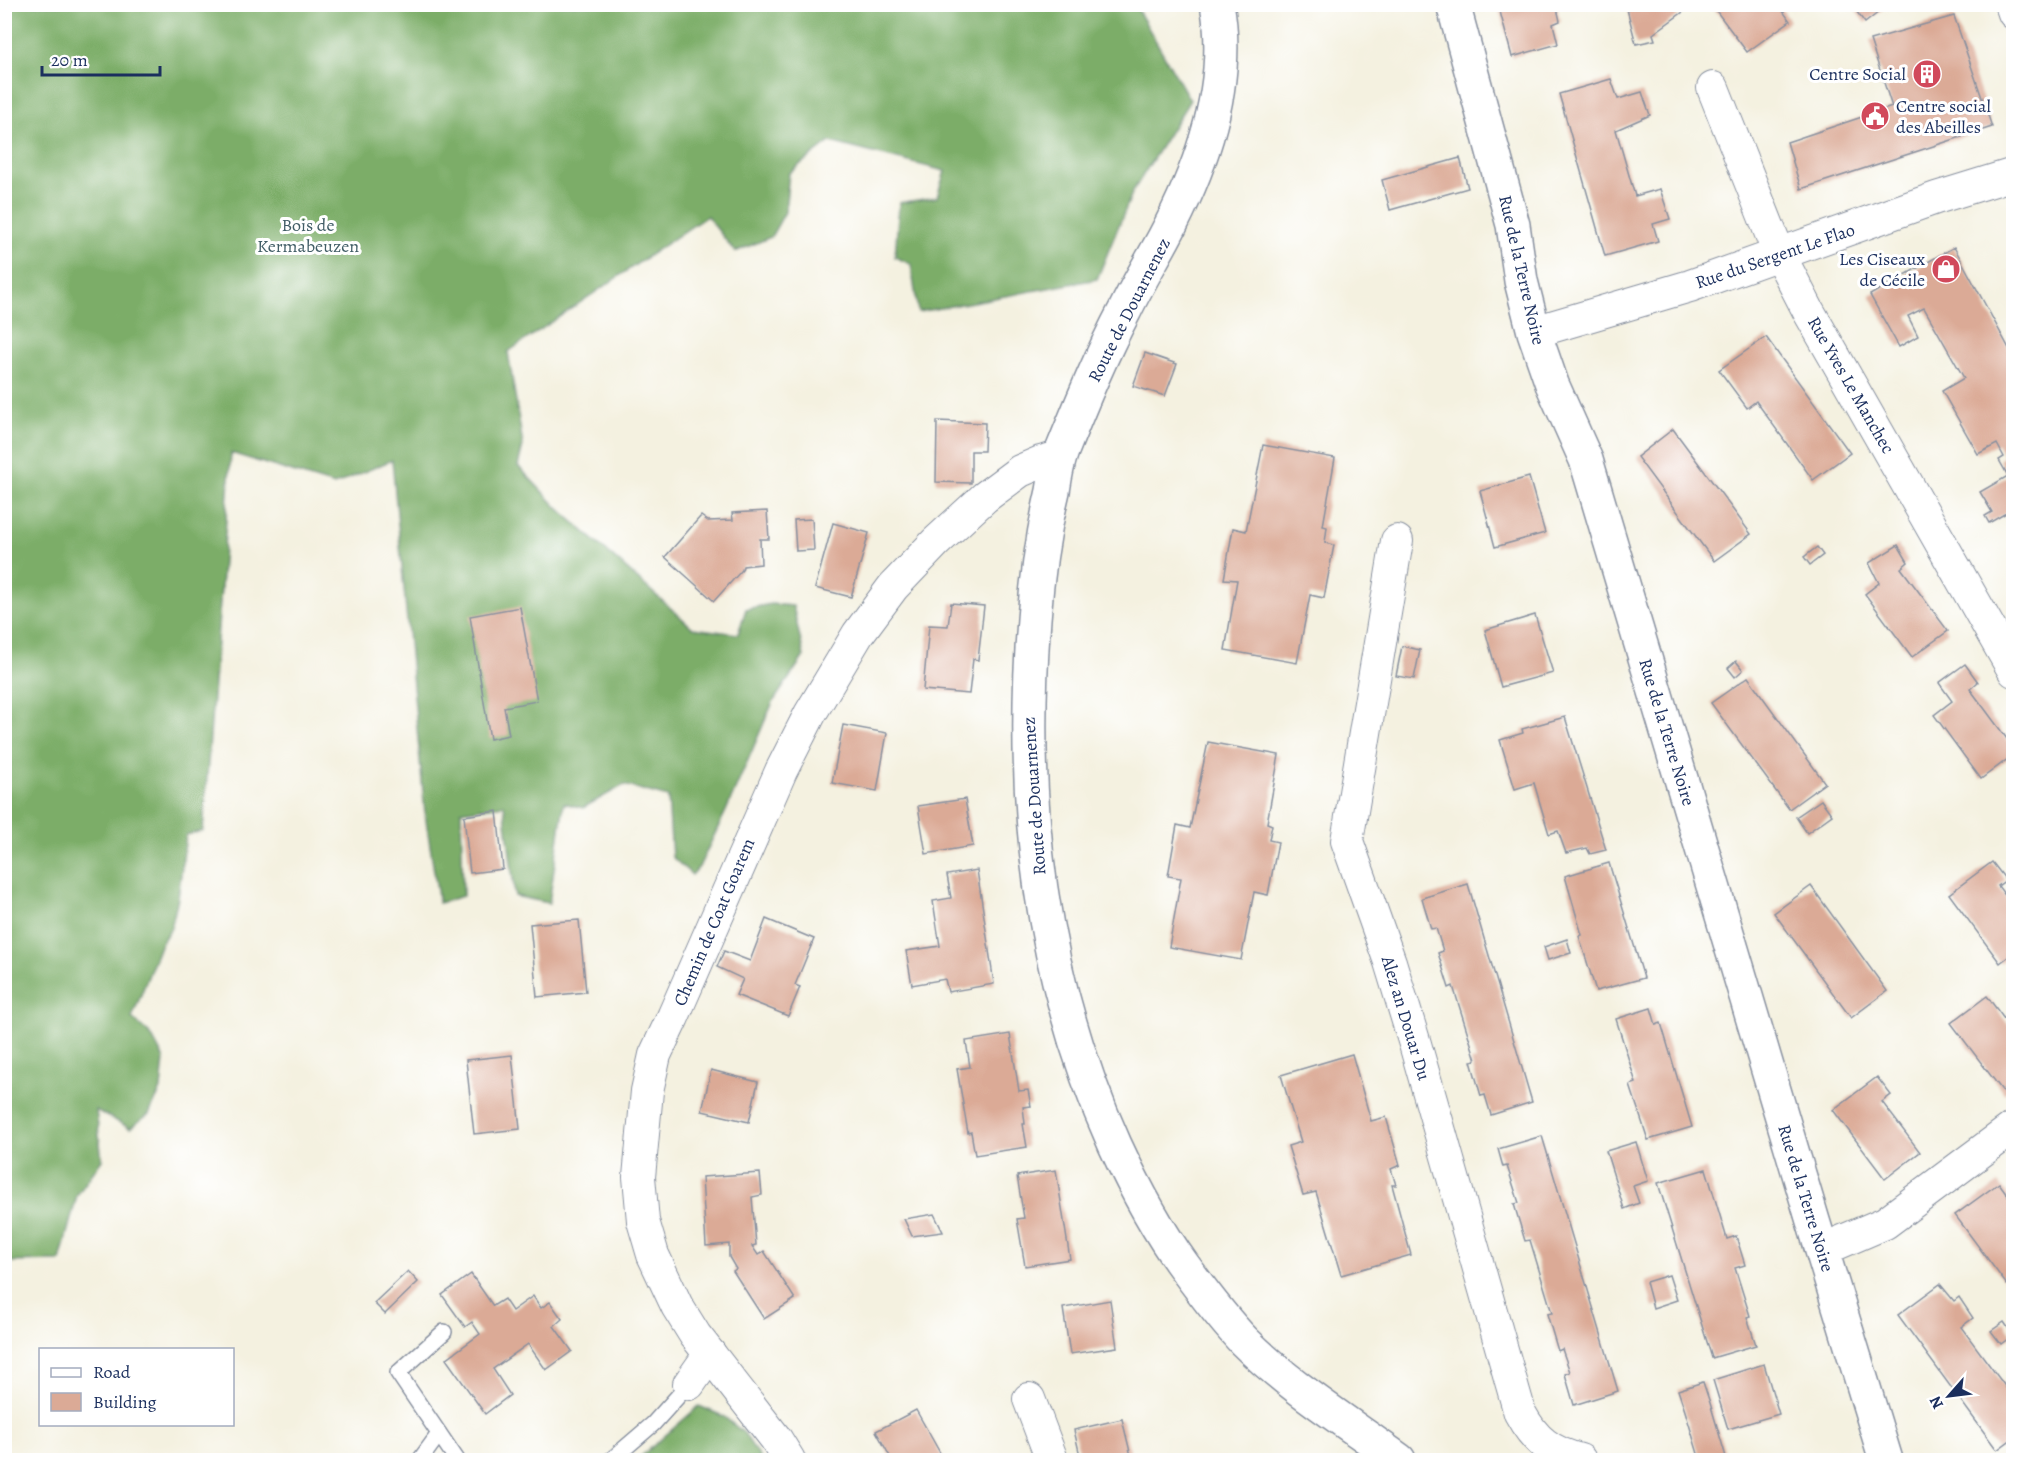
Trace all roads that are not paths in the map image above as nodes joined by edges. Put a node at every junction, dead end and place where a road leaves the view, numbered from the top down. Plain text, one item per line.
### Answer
1 (1217, 4) edge
2 (1453, 4) edge
3 (2011, 4) edge
4 (2013, 13) edge
5 (1713, 88) dead end
6 (2013, 174) edge
7 (1779, 254) junction
8 (1534, 332) junction
9 (1060, 457) junction
10 (1397, 541) dead end
11 (2013, 671) edge
12 (2013, 1127) edge
13 (1822, 1250) junction
14 (444, 1332) dead end
15 (710, 1354) junction
16 (688, 1384) joint
17 (1029, 1399) dead end
18 (439, 1434) junction
19 (420, 1461) edge
20 (457, 1461) edge
21 (611, 1461) edge
22 (789, 1461) edge
23 (1052, 1461) edge
24 (1399, 1461) edge
25 (1580, 1461) edge
26 (1886, 1461) edge

1 - 9 main road, Route de Douarnenez
2 - 8 main road, Rue de la Terre Noire
3 - 4 street
5 - 7 street, Rue Yves Le Manchec
6 - 7 street, Rue du Sergent Le Flao
7 - 8 street, Rue du Sergent Le Flao
7 - 11 street, Rue Yves Le Manchec
8 - 13 main road, Rue de la Terre Noire
9 - 15 street, Chemin de Coat Goarem
9 - 24 main road, Route de Douarnenez
10 - 25 street, Alez an Douar Du
12 - 13 street
13 - 26 main road, Rue de la Terre Noire
14 - 18 lane
15 - 16 street
15 - 22 street, Chemin de Coat Goarem
16 - 21 lane
17 - 23 street
18 - 19 lane
18 - 20 lane

